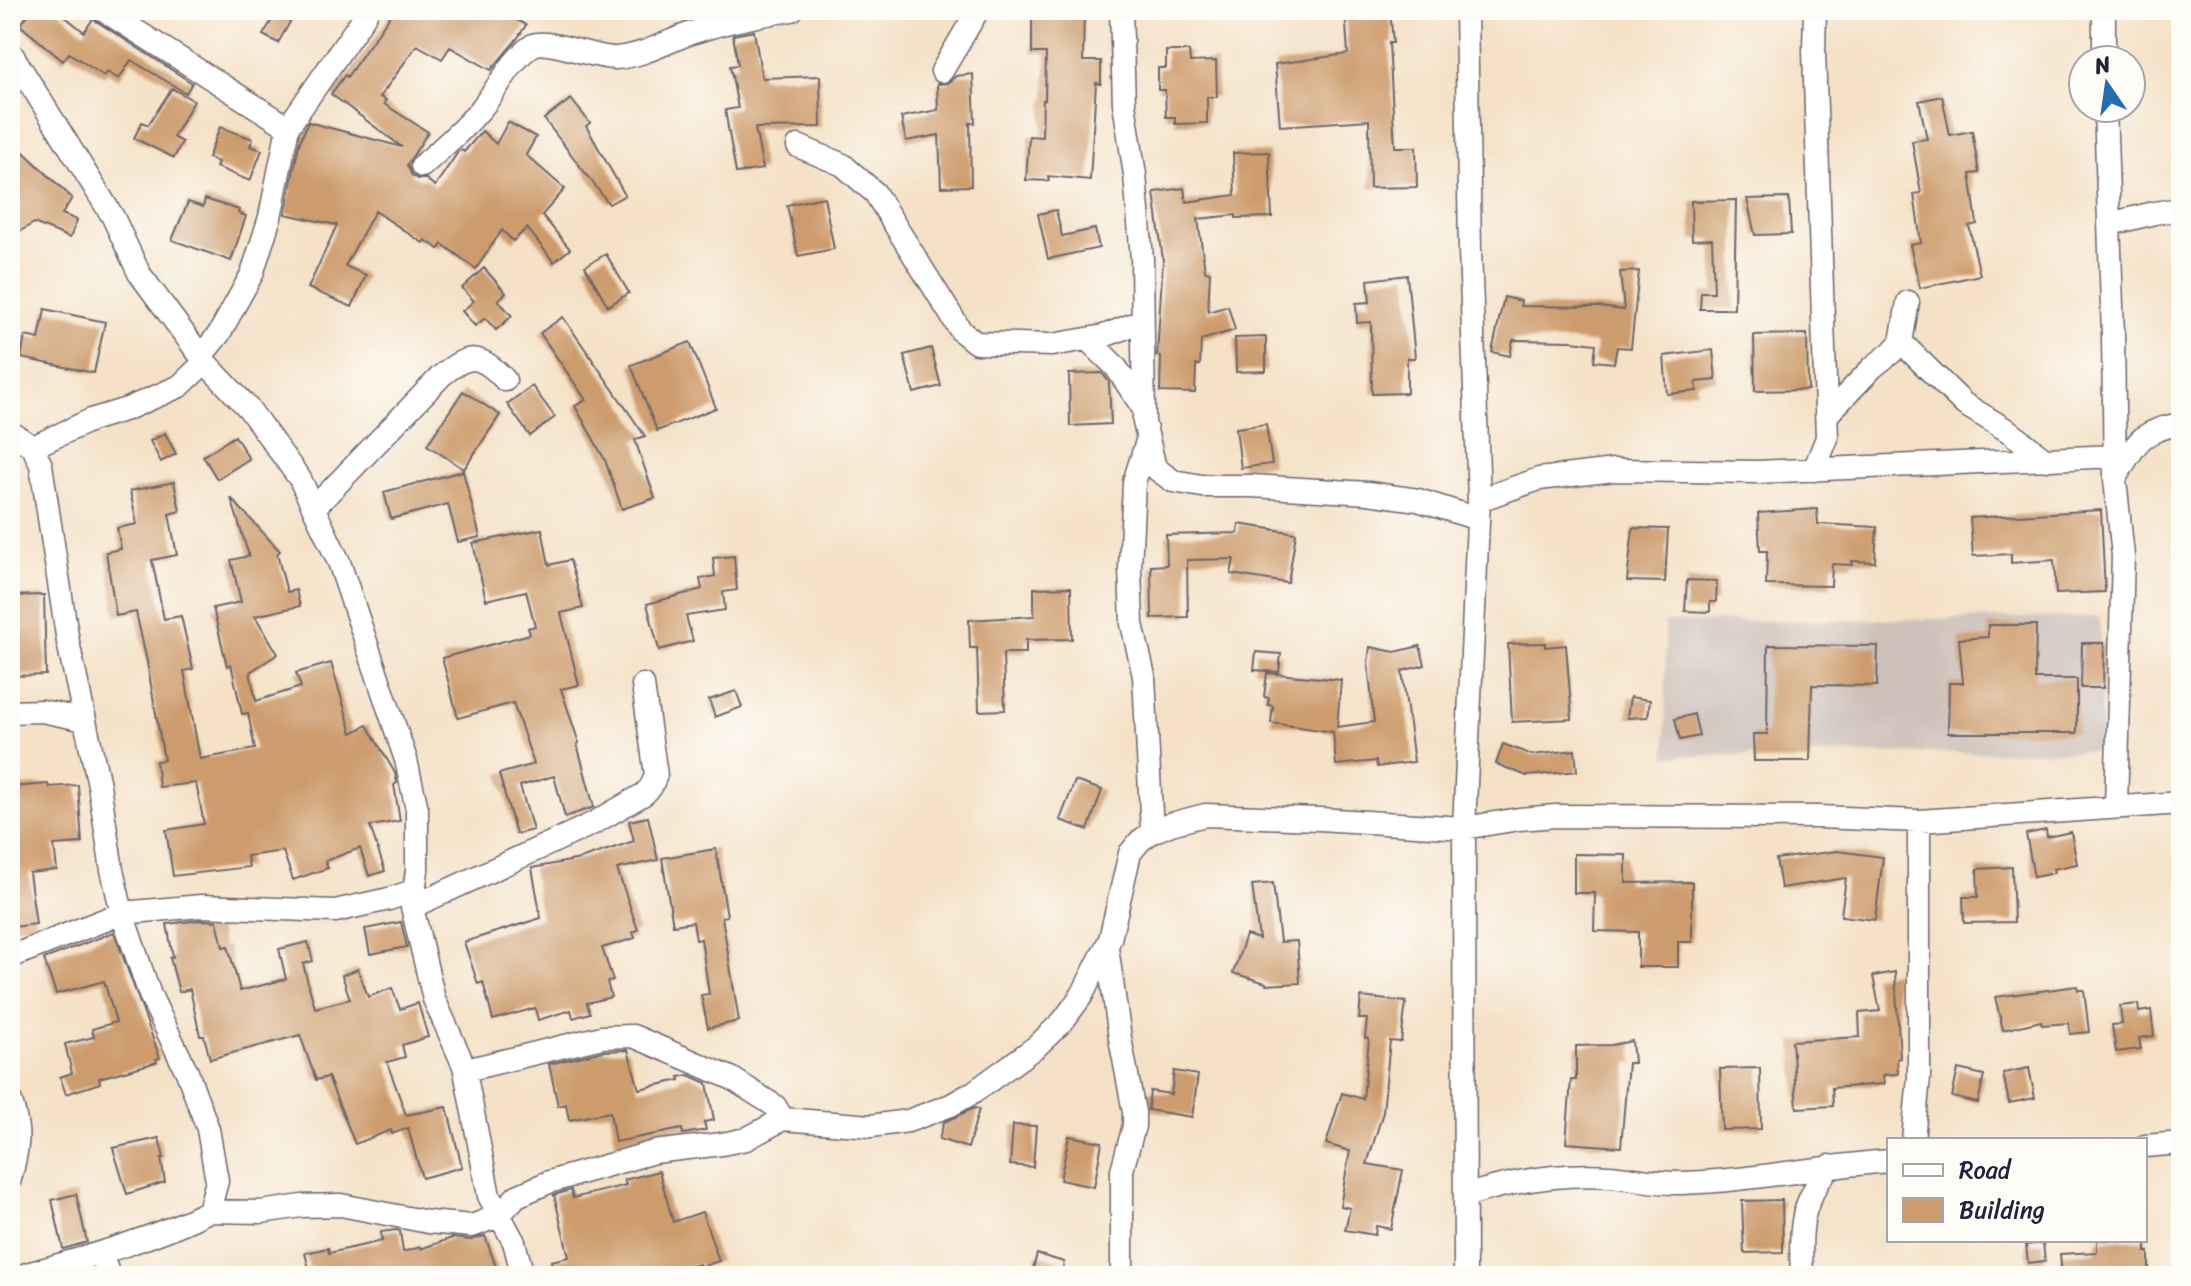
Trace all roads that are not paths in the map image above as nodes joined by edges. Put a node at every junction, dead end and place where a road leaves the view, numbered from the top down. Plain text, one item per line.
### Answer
1 (103, 10) edge
2 (792, 10) edge
3 (978, 10) edge
4 (1121, 10) edge
5 (1466, 10) edge
6 (1815, 10) edge
7 (2104, 10) edge
8 (366, 14) dead end
9 (2104, 44) edge
10 (10, 51) edge
11 (942, 71) dead end
12 (2106, 124) edge
13 (288, 127) junction
14 (798, 146) dead end
15 (422, 166) dead end
16 (2181, 209) edge
17 (2110, 224) junction
18 (1908, 302) dead end
19 (1142, 321) junction
20 (1087, 339) junction
21 (1901, 342) junction
22 (203, 359) junction
23 (505, 380) dead end
24 (1143, 409) junction
25 (1827, 415) junction
26 (2181, 424) edge
27 (10, 432) edge
28 (1147, 439) junction
29 (33, 447) junction
30 (2115, 456) junction
31 (2046, 460) junction
32 (1814, 470) junction
33 (2115, 479) junction
34 (314, 508) junction
35 (1479, 510) junction
36 (643, 685) dead end
37 (10, 712) edge
38 (85, 720) junction
39 (2181, 803) edge
40 (2116, 807) junction
41 (1919, 821) junction
42 (1464, 828) junction
43 (1152, 832) junction
44 (414, 899) junction
45 (122, 913) junction
46 (1107, 947) junction
47 (10, 957) edge
48 (466, 1070) junction
49 (10, 1099) edge
50 (783, 1119) junction
51 (1913, 1138) edge
52 (2181, 1143) edge
53 (2147, 1146) edge
54 (1887, 1161) edge
55 (1830, 1166) junction
56 (10, 1179) edge
57 (1465, 1196) junction
58 (209, 1211) junction
59 (498, 1216) junction
60 (101, 1253) junction
61 (20, 1276) edge
62 (109, 1276) edge
63 (523, 1276) edge
64 (1122, 1276) edge
65 (1465, 1276) edge
66 (1802, 1276) edge

1 - 13 street
2 - 15 street
3 - 11 street
4 - 19 street
5 - 35 street
6 - 25 street
7 - 9 street
8 - 13 street
10 - 22 street
12 - 17 street
13 - 22 street
14 - 20 street
16 - 17 street
17 - 30 street
18 - 21 street
19 - 20 street
19 - 24 street
20 - 24 street
21 - 25 street
21 - 31 street
22 - 29 street
22 - 34 street
23 - 34 street
24 - 28 street
25 - 32 street
26 - 33 street
27 - 29 street
28 - 35 street
28 - 43 street
29 - 38 street
30 - 31 street
30 - 33 street
31 - 32 street
32 - 35 street
33 - 40 street
34 - 44 street
35 - 42 street
36 - 44 street
37 - 38 street
38 - 45 street
39 - 40 street
40 - 41 street
41 - 42 street
41 - 51 street
42 - 43 street
42 - 57 street
43 - 46 street
44 - 45 street
44 - 48 street
45 - 47 street
45 - 58 street
46 - 50 street
46 - 64 street
48 - 50 street
48 - 59 street
49 - 56 street
50 - 59 street
52 - 53 street
54 - 55 street
55 - 57 street
55 - 66 street
57 - 65 street
58 - 59 street
58 - 60 street
59 - 63 street
60 - 61 street
60 - 62 street

